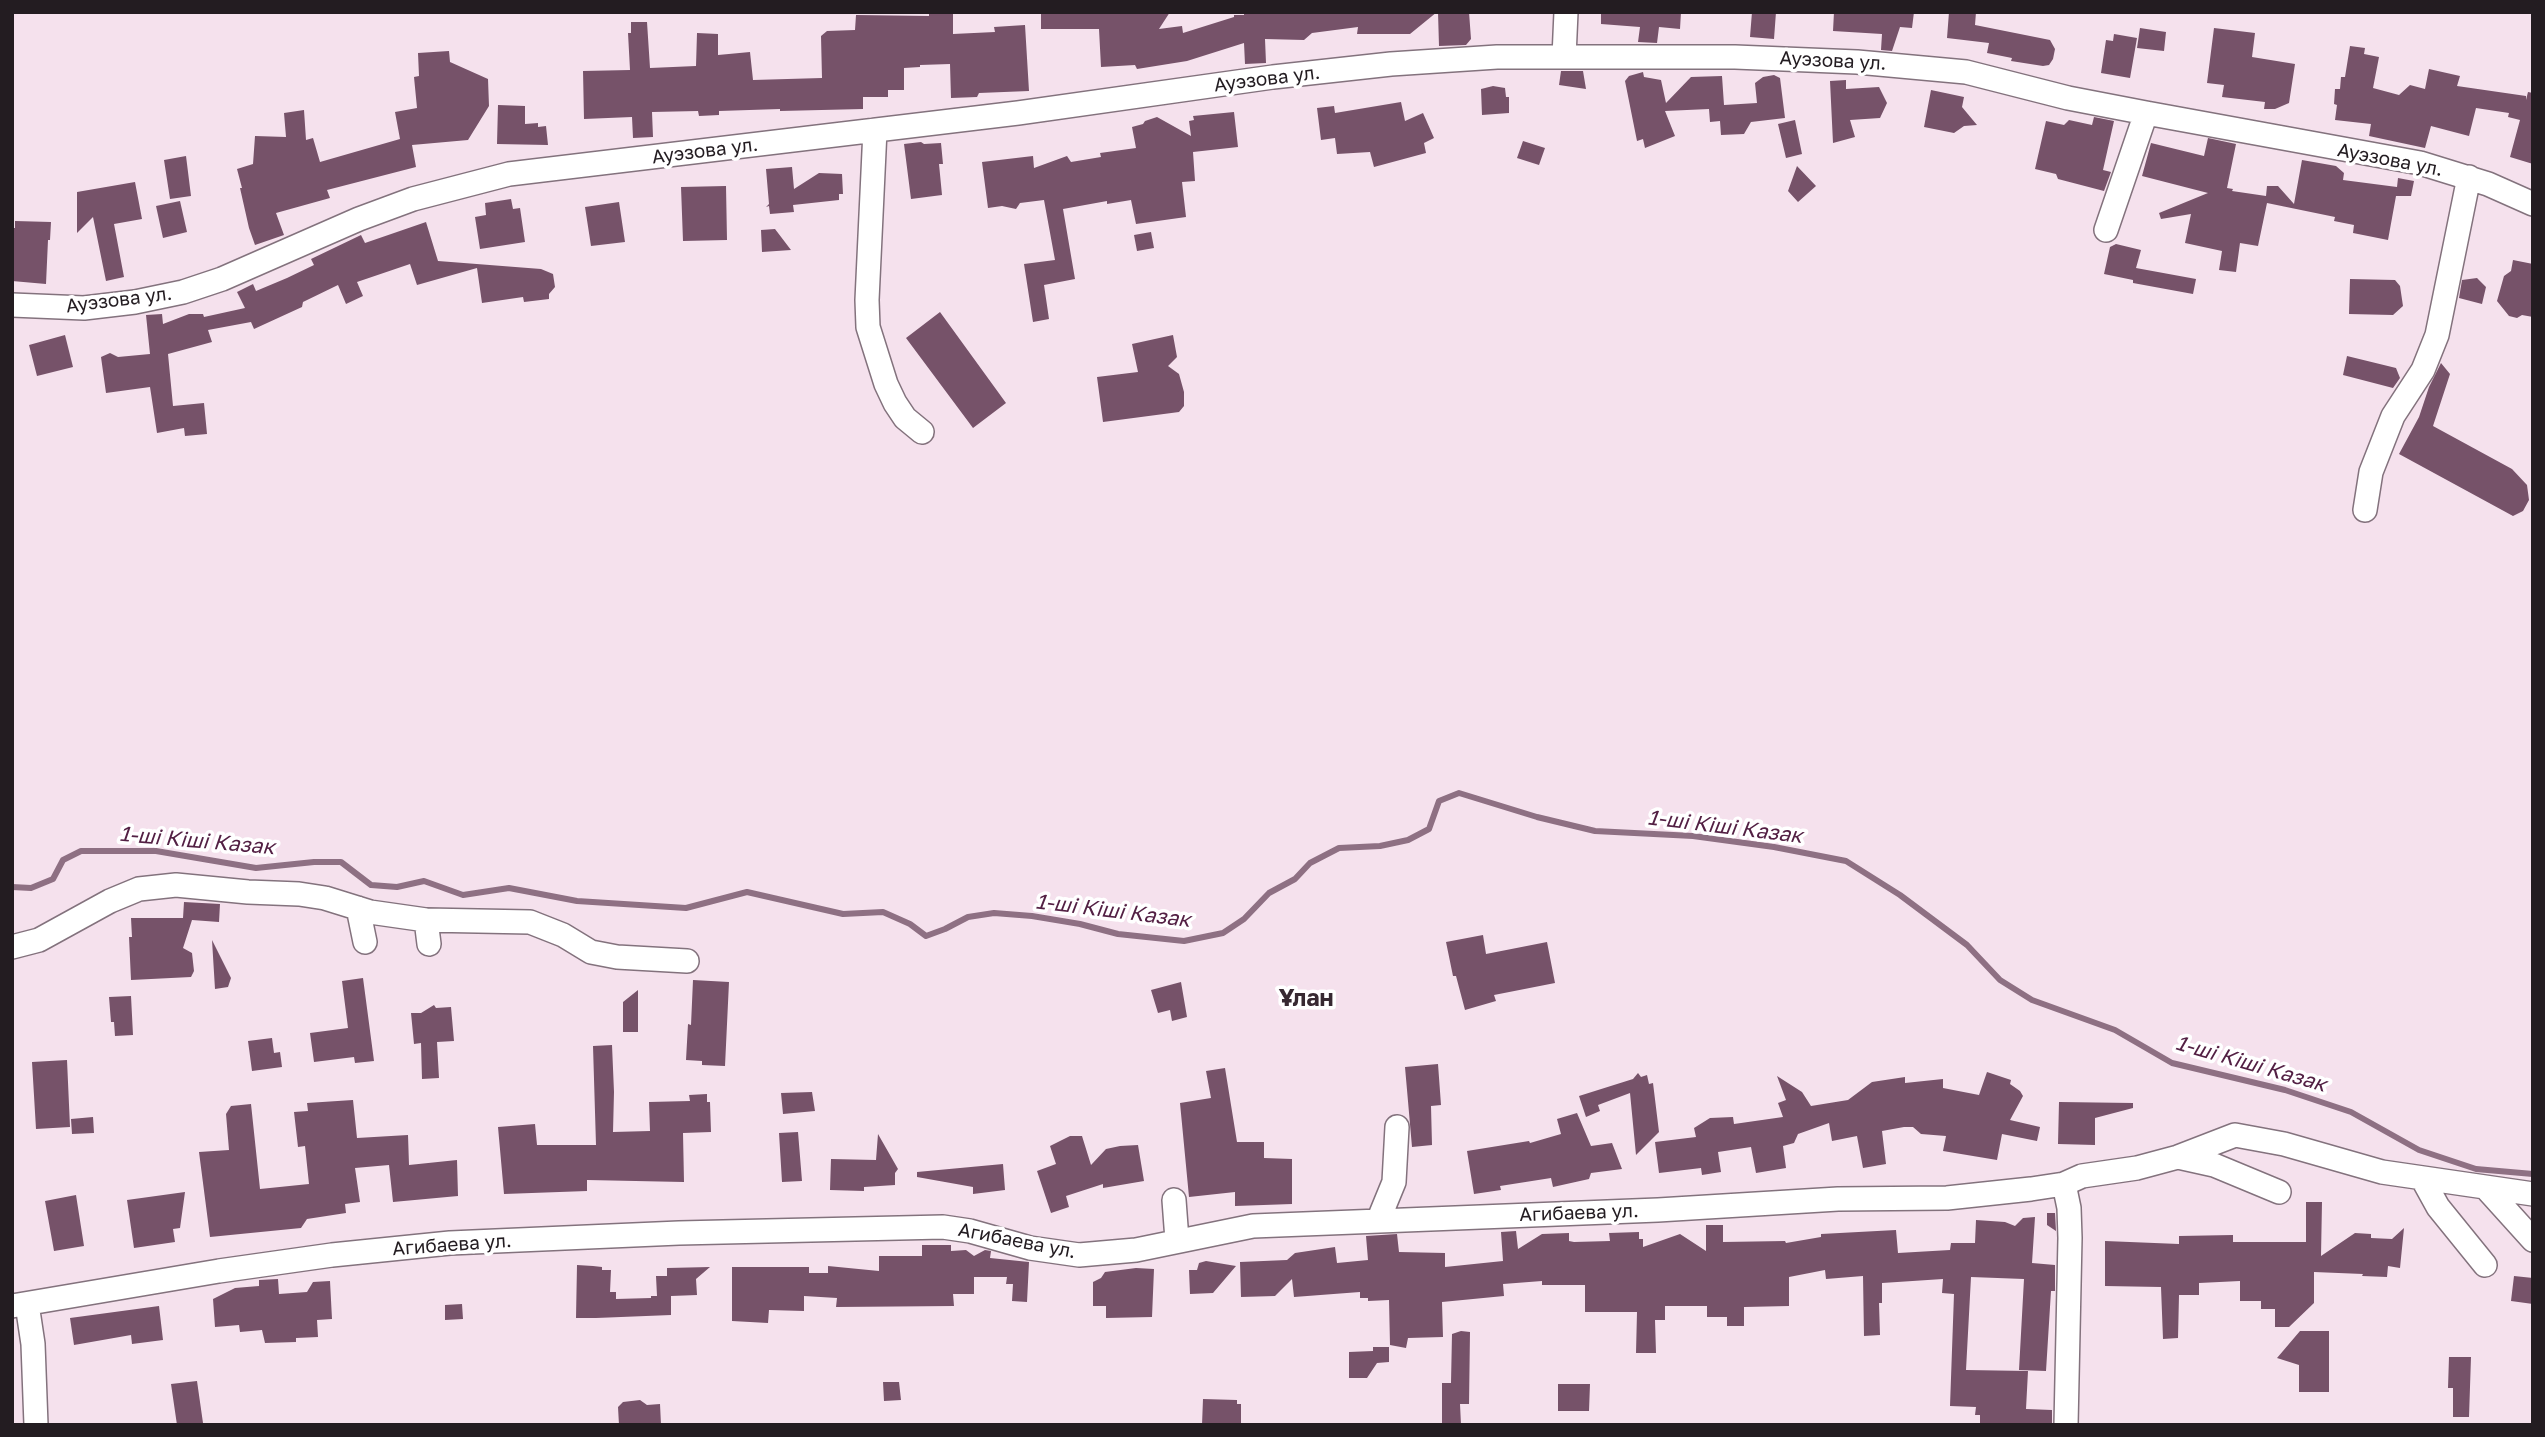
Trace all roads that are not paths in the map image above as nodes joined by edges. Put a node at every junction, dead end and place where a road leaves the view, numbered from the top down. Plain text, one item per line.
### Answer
1 (1566, 12) edge
2 (1564, 57) junction
3 (2146, 113) junction
4 (875, 130) junction
5 (2469, 177) junction
6 (2533, 204) edge
7 (2106, 230) dead end
8 (12, 305) edge
9 (922, 432) dead end
10 (2365, 510) dead end
11 (358, 908) junction
12 (426, 920) junction
13 (365, 942) dead end
14 (429, 944) dead end
15 (12, 947) edge
16 (687, 961) dead end
17 (1396, 1127) dead end
18 (2178, 1157) junction
19 (2421, 1178) junction
20 (2064, 1184) junction
21 (2486, 1188) junction
22 (2279, 1192) dead end
23 (2533, 1194) edge
24 (1174, 1200) dead end
25 (1378, 1221) junction
26 (1177, 1240) junction
27 (2533, 1240) edge
28 (2485, 1265) dead end
29 (20, 1305) edge
30 (36, 1425) edge
31 (2066, 1425) edge

1 - 2 street
2 - 3 street, Ауэзова ул.
2 - 4 street, Ауэзова ул.
3 - 5 street, Ауэзова ул.
3 - 7 street
4 - 8 street, Ауэзова ул.
4 - 9 street
5 - 6 street, Ауэзова ул.
5 - 10 street
11 - 12 street
11 - 13 street
11 - 15 street
12 - 14 street
12 - 16 street
17 - 25 street
18 - 19 street, Агибаева ул.
18 - 20 street, Агибаева ул.
18 - 22 street
19 - 21 street, Агибаева ул.
19 - 28 street
20 - 25 street, Агибаева ул.
20 - 31 street
21 - 23 street, Агибаева ул.
21 - 27 street
24 - 26 street
25 - 26 street, Агибаева ул.
26 - 29 street, Агибаева ул.
29 - 30 street

